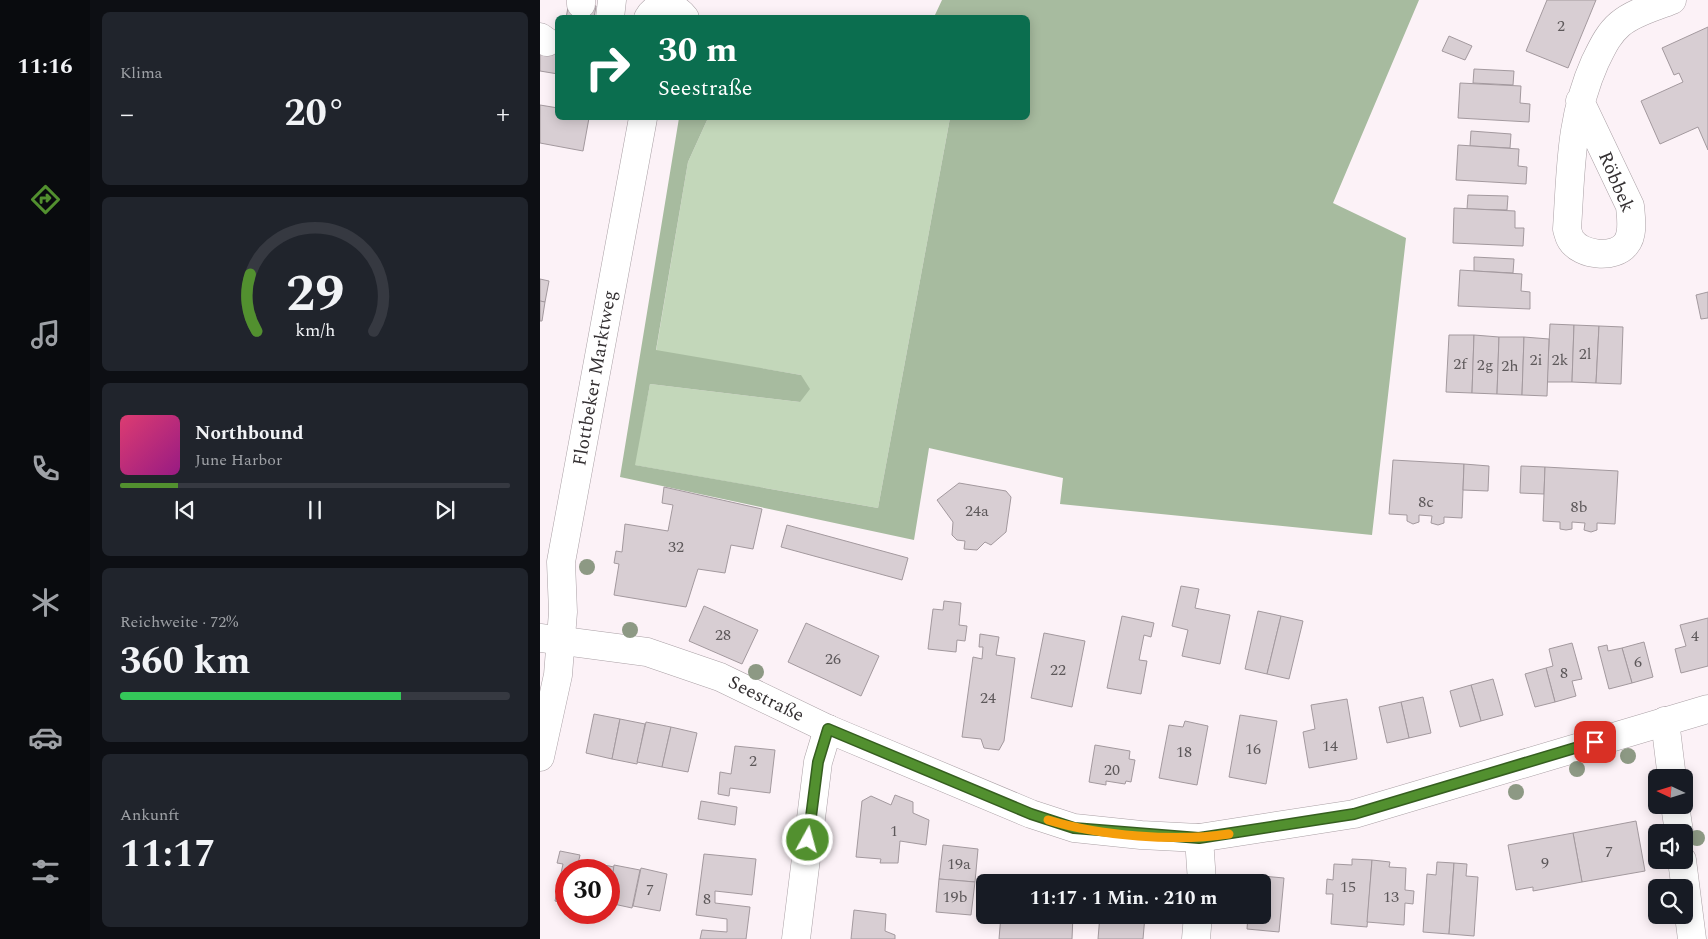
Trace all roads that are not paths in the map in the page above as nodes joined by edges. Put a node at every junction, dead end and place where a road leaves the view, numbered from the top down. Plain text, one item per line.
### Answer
1 (612, 0) edge
2 (1672, 0) edge
3 (648, 8) edge
4 (610, 15) edge
5 (682, 15) edge
6 (1580, 101) junction
7 (643, 120) edge
8 (551, 639) edge
9 (1708, 709) edge
10 (1665, 721) junction
11 (828, 729) junction
12 (540, 757) edge
13 (1671, 769) edge
14 (1199, 838) junction
15 (1683, 869) edge
16 (1201, 874) edge
17 (1197, 924) edge
18 (796, 939) edge
19 (1196, 939) edge
20 (1692, 939) edge

1 - 4 street
2 - 6 street, Röbbek
3 - 5 street
6 - 6 street, Röbbek
7 - 8 street, Flottbeker Marktweg
8 - 11 street, Seestraße
8 - 12 street, Flottbeker Marktweg
9 - 10 street, Seestraße
10 - 13 street
10 - 14 street, Seestraße
11 - 14 street, Seestraße
11 - 18 street
14 - 16 street
15 - 20 street
17 - 19 street

